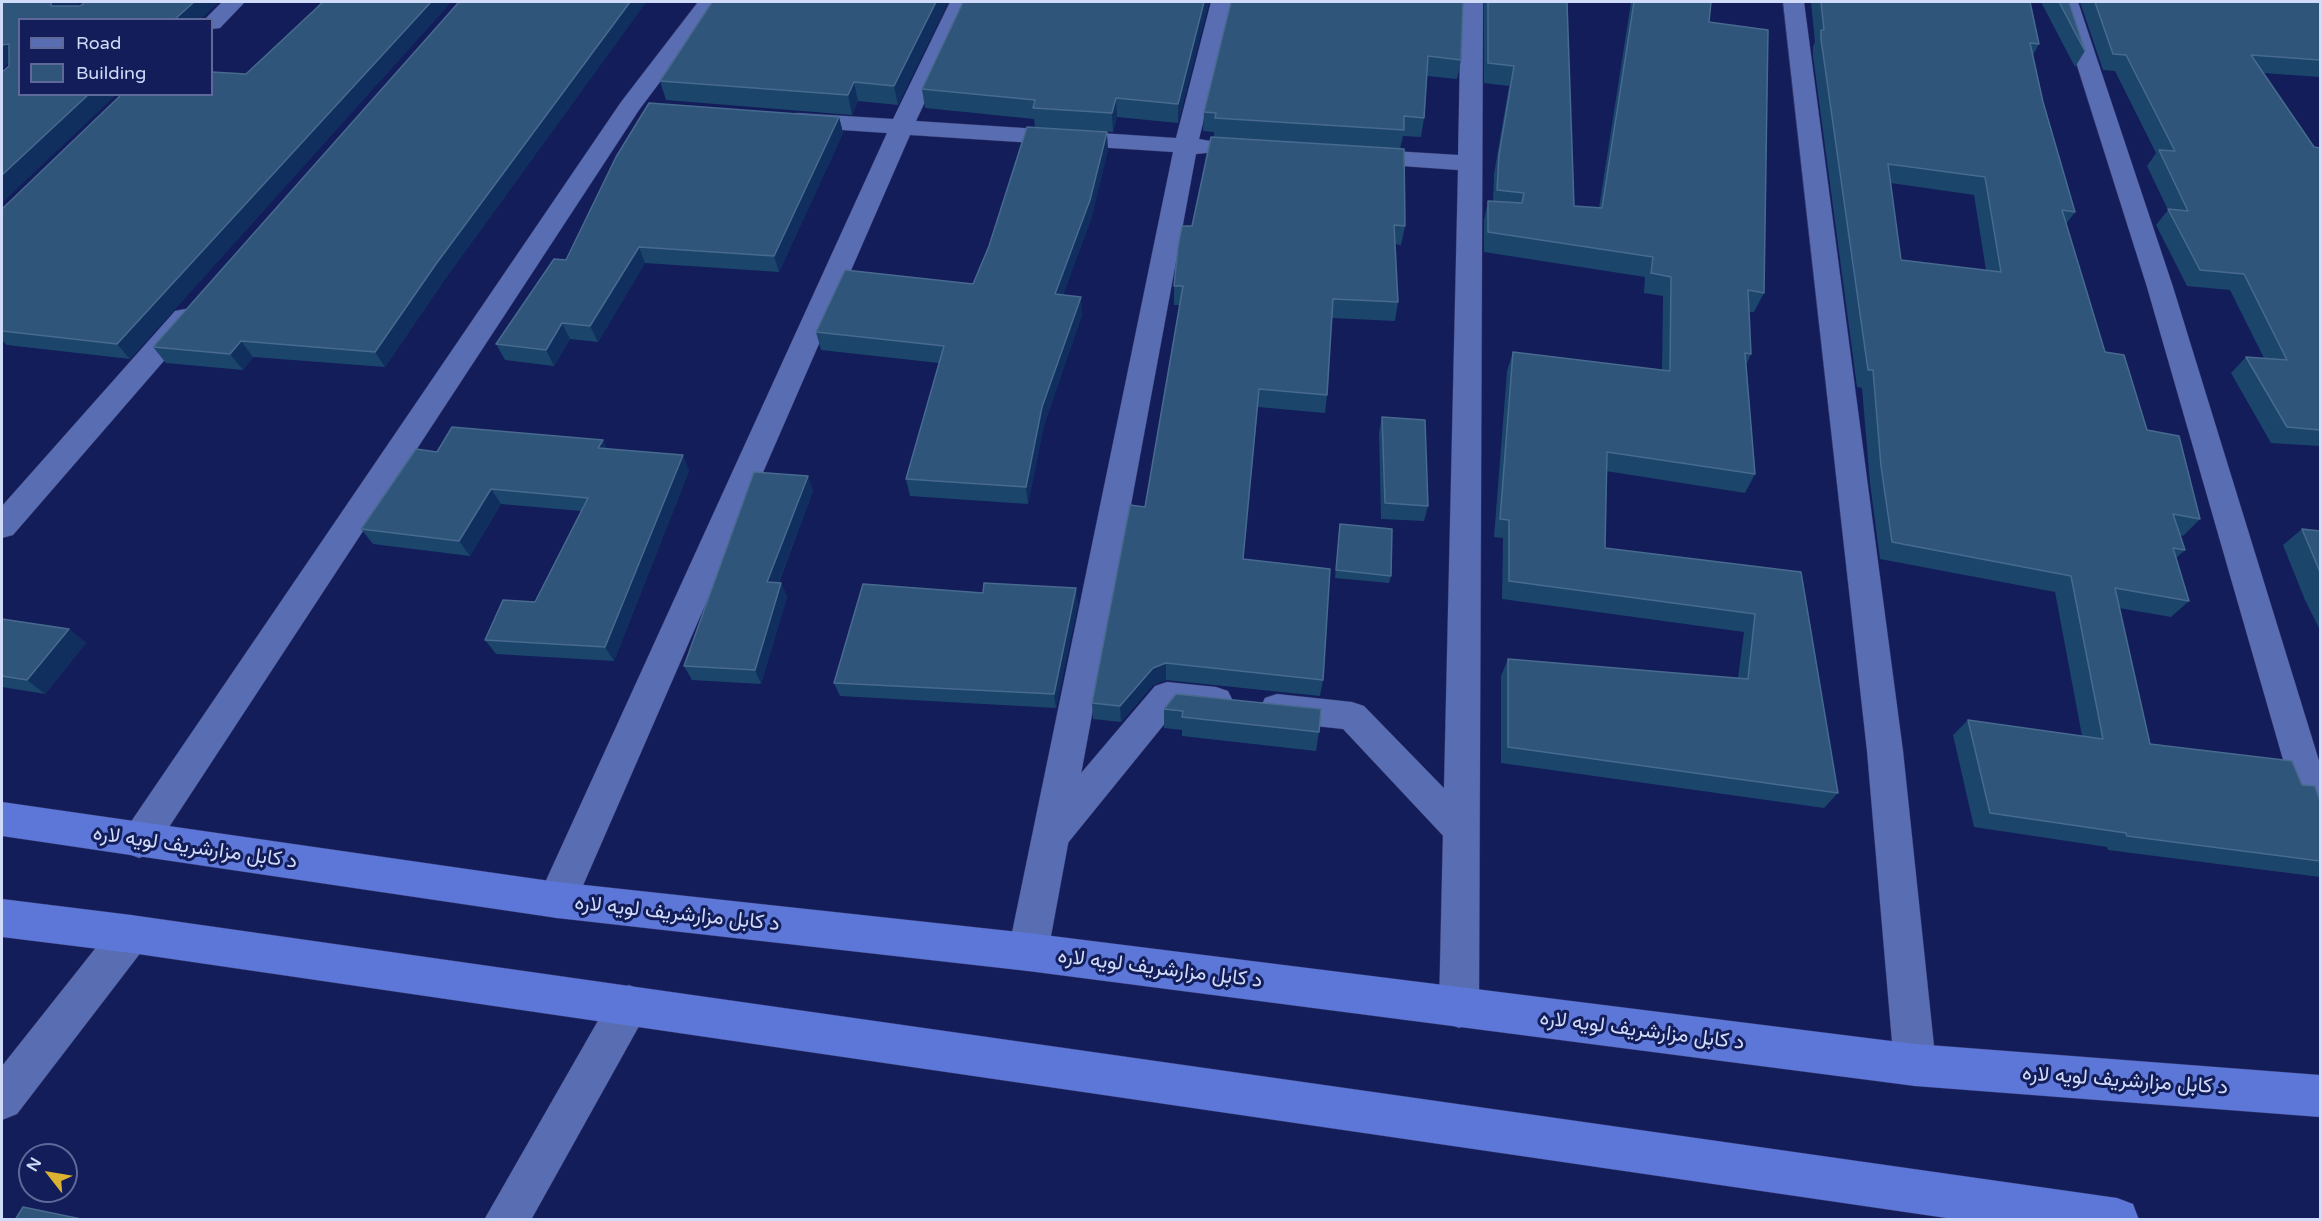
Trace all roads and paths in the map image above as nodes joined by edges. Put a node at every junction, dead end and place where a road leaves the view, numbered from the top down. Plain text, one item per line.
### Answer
1 (234, 2) edge
2 (709, 2) edge
3 (962, 2) edge
4 (1222, 2) edge
5 (1472, 2) edge
6 (1793, 2) edge
7 (2067, 2) edge
8 (213, 22) edge
9 (771, 118) edge
10 (901, 128) junction
11 (1186, 145) junction
12 (1233, 148) edge
13 (1339, 155) edge
14 (1469, 163) junction
15 (198, 304) edge
16 (2, 526) edge
17 (2, 819) edge
18 (2320, 822) edge
19 (1461, 830) junction
20 (1050, 837) junction
21 (139, 841) junction
22 (557, 900) junction
23 (2, 918) edge
24 (131, 934) junction
25 (1029, 952) junction
26 (629, 1005) junction
27 (1459, 1008) junction
28 (1914, 1065) junction
29 (2320, 1096) edge
30 (2, 1099) edge
31 (2073, 1217) edge
32 (506, 1220) edge
33 (2117, 1220) edge

1 - 8 street
2 - 21 street
3 - 10 street
4 - 11 street
5 - 14 street
6 - 28 street
7 - 18 street
9 - 10 street
10 - 11 street
10 - 22 street
11 - 12 street
11 - 20 street
13 - 14 street
14 - 19 street
15 - 16 street
17 - 21 highway, د کابل مزارشریف لویه لاره
19 - 20 lane
19 - 27 street
20 - 25 street
21 - 22 highway, د کابل مزارشریف لویه لاره
22 - 25 highway, د کابل مزارشریف لویه لاره
23 - 24 highway
24 - 26 highway
24 - 30 street
25 - 27 highway, د کابل مزارشریف لویه لاره
26 - 31 highway
26 - 32 street
27 - 28 highway, د کابل مزارشریف لویه لاره
28 - 29 highway, د کابل مزارشریف لویه لاره
31 - 33 highway

